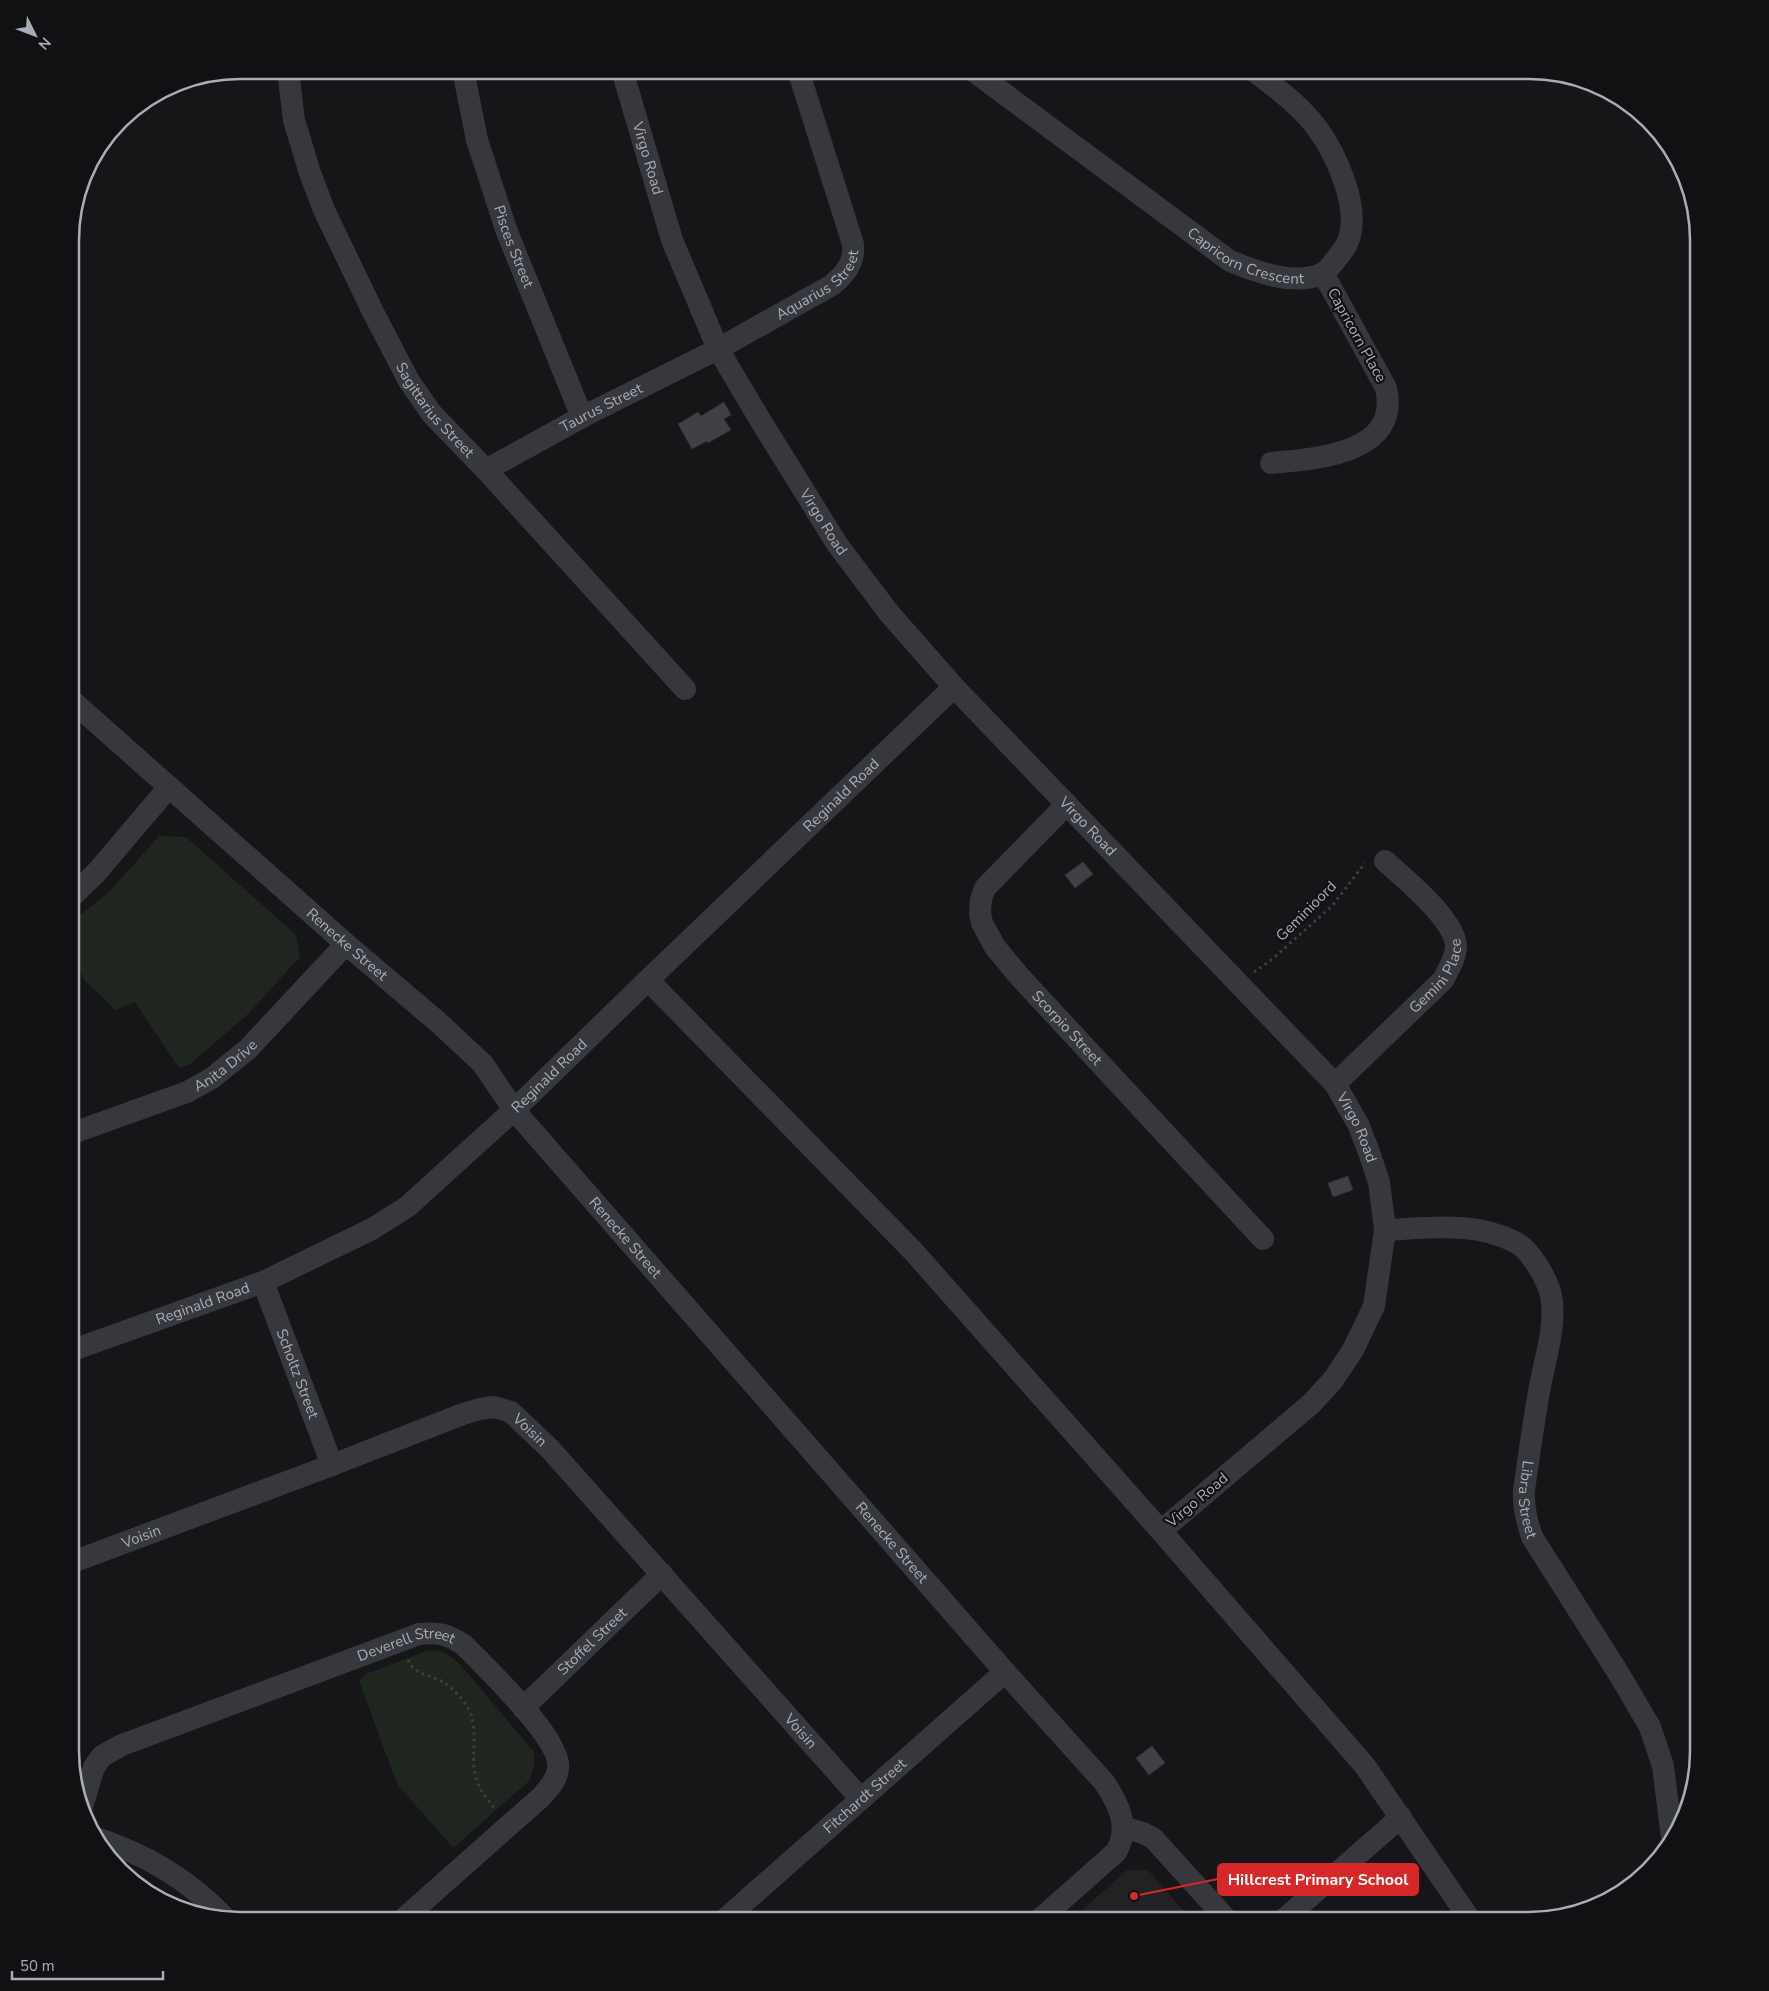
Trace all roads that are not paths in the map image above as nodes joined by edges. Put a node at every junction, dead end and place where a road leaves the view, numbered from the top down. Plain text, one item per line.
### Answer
1 (289, 79) edge
2 (465, 79) edge
3 (625, 79) edge
4 (801, 79) edge
5 (984, 79) edge
6 (1264, 79) edge
7 (1323, 274) junction
8 (718, 349) junction
9 (582, 417) junction
10 (1271, 463) dead end
11 (486, 470) junction
12 (954, 687) junction
13 (685, 689) dead end
14 (79, 707) edge
15 (169, 786) junction
16 (1067, 804) junction
17 (1385, 861) road end
18 (79, 889) edge
19 (346, 944) junction
20 (648, 980) junction
21 (1335, 1084) junction
22 (514, 1110) junction
23 (79, 1131) edge
24 (1385, 1230) junction
25 (1263, 1239) dead end
26 (263, 1282) junction
27 (79, 1348) edge
28 (332, 1465) junction
29 (1161, 1531) junction
30 (79, 1560) edge
31 (662, 1574) junction
32 (1005, 1672) junction
33 (523, 1708) junction
34 (85, 1796) edge
35 (861, 1799) junction
36 (1401, 1817) junction
37 (1123, 1827) junction
38 (1671, 1828) edge
39 (107, 1841) edge
40 (217, 1911) edge
41 (411, 1912) edge
42 (733, 1912) edge
43 (1048, 1912) edge
44 (1220, 1912) edge
45 (1292, 1912) edge
46 (1465, 1912) edge

1 - 11 street, Sagittarius Street
2 - 9 street, Pisces Street
3 - 8 street, Virgo Road
4 - 8 street, Aquarius Street
5 - 7 street, Capricorn Crescent
6 - 7 street, Capricorn Crescent
7 - 10 street, Capricorn Place
8 - 9 street, Taurus Street
8 - 12 street, Virgo Road
9 - 11 street, Taurus Street
11 - 13 street, Sagittarius Street
12 - 16 street, Virgo Road
12 - 20 street, Reginald Road
14 - 15 street, Renecke Street
15 - 18 street
15 - 19 street, Renecke Street
16 - 21 street, Virgo Road
16 - 25 street, Scorpio Street
17 - 21 street, Gemini Place
19 - 22 street, Renecke Street
19 - 23 street, Anita Drive
20 - 22 street, Reginald Road
20 - 29 street
21 - 24 street, Virgo Road
22 - 26 street, Reginald Road
22 - 32 street, Renecke Street
24 - 29 street, Virgo Road
24 - 38 street, Libra Street
26 - 27 street, Reginald Road
26 - 28 street, Scholtz Street
28 - 30 street, Voisin
28 - 31 street, Voisin
29 - 36 street
31 - 33 street, Stoffel Street
31 - 35 street, Voisin
32 - 35 street, Fitchardt Street
32 - 37 street, Renecke Street
33 - 34 street, Deverell Street
33 - 41 street, Deverell Street
35 - 42 street, Fitchardt Street
36 - 45 street
36 - 46 street
37 - 43 street
37 - 44 street
39 - 40 street

